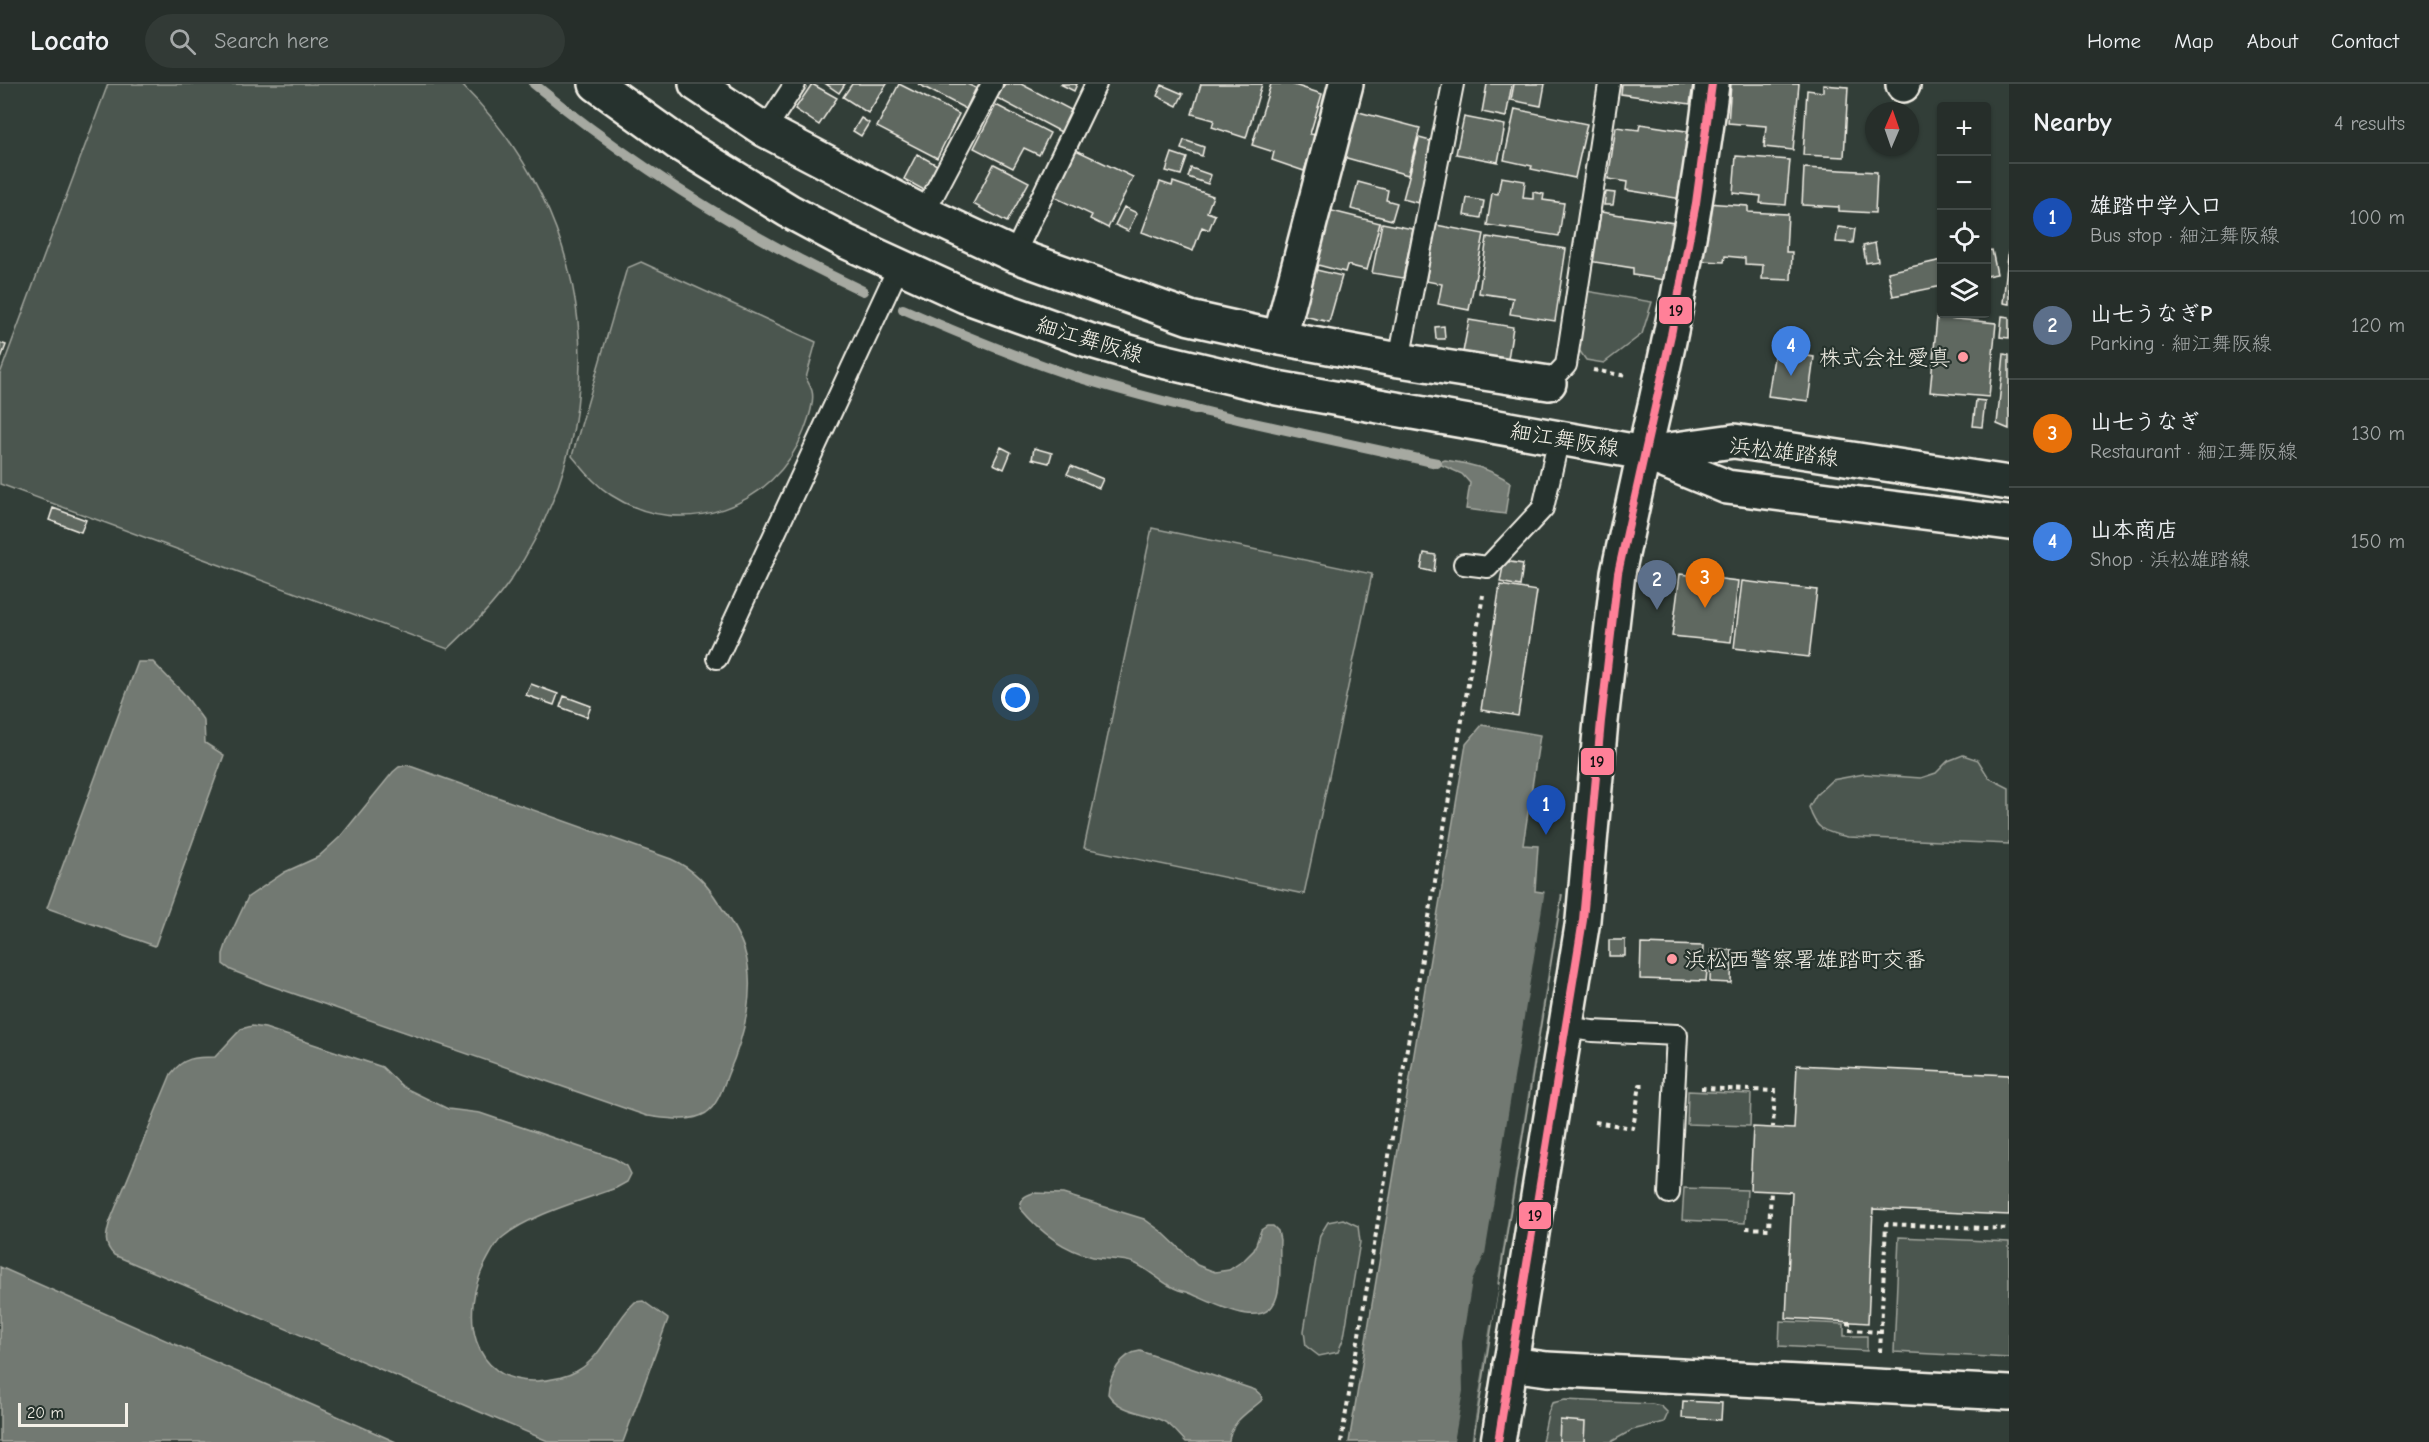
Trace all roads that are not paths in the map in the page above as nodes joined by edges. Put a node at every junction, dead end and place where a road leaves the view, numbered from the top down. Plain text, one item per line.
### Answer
1 (596, 84) edge
2 (696, 84) edge
3 (795, 84) edge
4 (992, 84) edge
5 (1096, 84) edge
6 (1346, 84) edge
7 (1453, 84) edge
8 (1609, 84) edge
9 (1712, 84) edge
10 (1896, 84) edge
11 (1903, 84) edge
12 (765, 130) junction
13 (924, 213) junction
14 (1014, 255) junction
15 (899, 266) junction
16 (1280, 338) junction
17 (1399, 360) junction
18 (1549, 383) joint
19 (1559, 438) junction
20 (1644, 453) junction
21 (2009, 483) edge
22 (2009, 523) edge
23 (1464, 564) dead end
24 (717, 658) dead end
25 (1566, 1027) junction
26 (1670, 1192) dead end
27 (1510, 1364) junction
28 (2009, 1393) edge
29 (1498, 1442) edge

1 - 15 main road, 細江舞阪線
2 - 12 main road
3 - 12 lane
4 - 13 lane
5 - 14 lane
6 - 16 main road
7 - 17 lane
8 - 18 lane
9 - 20 main road
10 - 11 lane
12 - 13 main road
13 - 14 main road
14 - 16 main road
15 - 19 main road, 細江舞阪線
15 - 24 lane
16 - 17 main road
17 - 18 main road
19 - 20 main road, 細江舞阪線
19 - 23 lane
20 - 21 main road, 浜松雄踏線
20 - 22 main road, 浜松雄踏線
20 - 25 main road, 細江舞阪線
25 - 26 lane
25 - 27 main road, 細江舞阪線
27 - 28 main road
27 - 29 main road, 細江舞阪線

